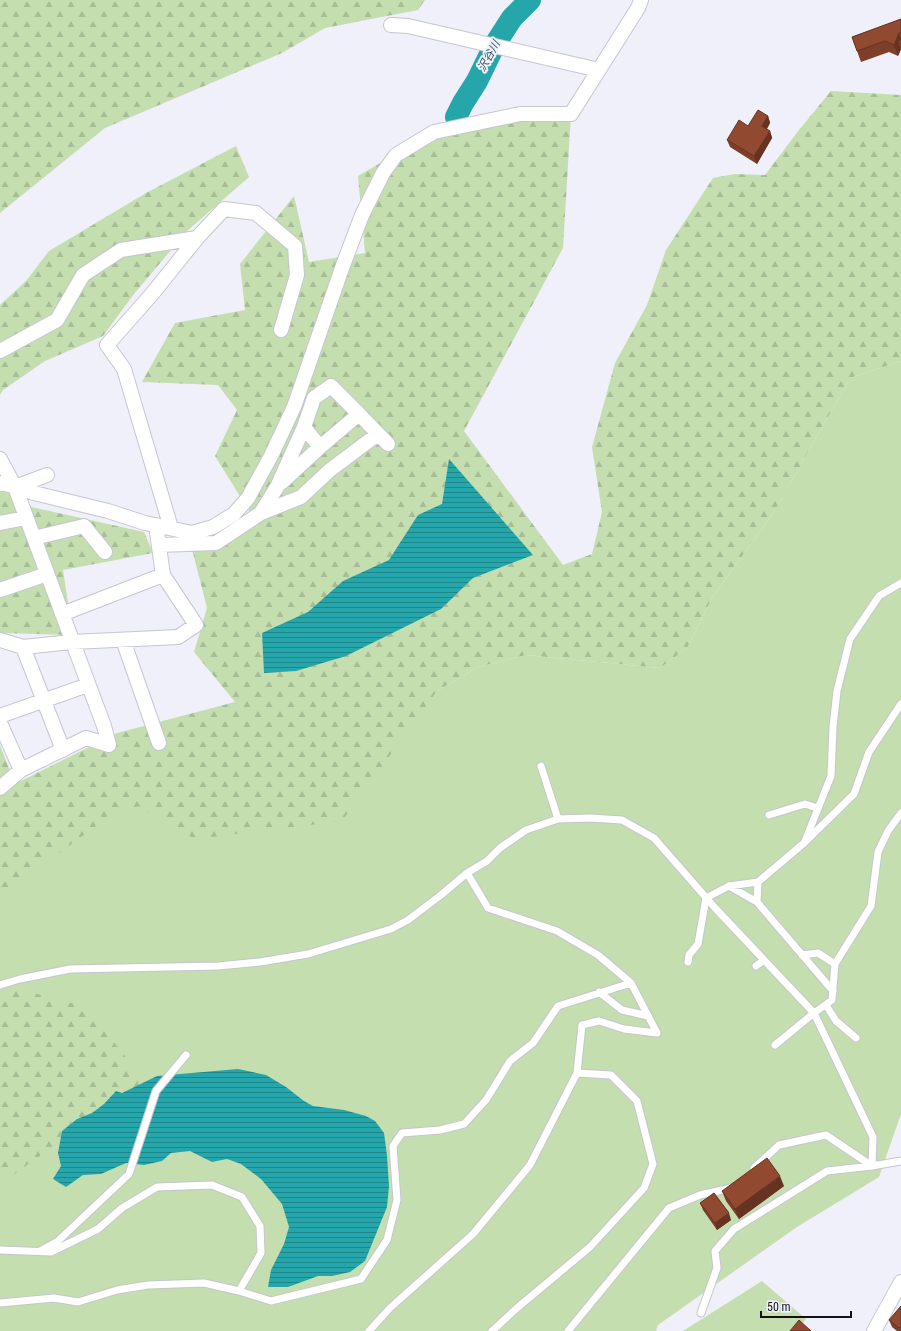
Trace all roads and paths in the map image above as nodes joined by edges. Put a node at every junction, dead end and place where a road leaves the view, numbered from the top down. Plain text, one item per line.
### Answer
1 (641, 0) edge
2 (391, 25) dead end
3 (599, 70) junction
4 (197, 238) junction
5 (281, 330) dead end
6 (0, 351) edge
7 (359, 414) junction
8 (304, 427) junction
9 (320, 447) junction
10 (0, 460) edge
11 (47, 476) dead end
12 (0, 484) edge
13 (15, 487) junction
14 (278, 487) junction
15 (261, 513) junction
16 (26, 518) junction
17 (0, 523) edge
18 (156, 525) junction
19 (171, 528) junction
20 (34, 538) junction
21 (159, 545) junction
22 (105, 552) dead end
23 (47, 574) junction
24 (163, 575) junction
25 (901, 583) edge
26 (0, 590) edge
27 (62, 614) junction
28 (0, 640) edge
29 (123, 640) junction
30 (72, 642) junction
31 (23, 647) junction
32 (88, 685) junction
33 (44, 700) junction
34 (901, 704) edge
35 (0, 716) edge
36 (0, 723) edge
37 (160, 743) dead end
38 (63, 750) junction
39 (541, 766) dead end
40 (20, 770) junction
41 (0, 788) edge
42 (817, 808) junction
43 (901, 813) edge
44 (769, 816) dead end
45 (558, 819) junction
46 (804, 843) junction
47 (467, 873) junction
48 (758, 882) junction
49 (729, 886) junction
50 (706, 898) junction
51 (757, 902) junction
52 (802, 955) junction
53 (764, 960) junction
54 (688, 962) dead end
55 (836, 964) junction
56 (756, 966) dead end
57 (631, 983) junction
58 (0, 985) edge
59 (833, 990) junction
60 (599, 992) junction
61 (826, 1004) junction
62 (814, 1013) junction
63 (648, 1016) junction
64 (856, 1038) dead end
65 (775, 1045) dead end
66 (186, 1054) dead end
67 (577, 1073) junction
68 (901, 1161) edge
69 (872, 1166) junction
70 (746, 1174) edge
71 (736, 1184) edge
72 (0, 1250) edge
73 (40, 1251) junction
74 (900, 1285) edge
75 (238, 1292) junction
76 (0, 1303) edge
77 (701, 1312) dead end
78 (369, 1331) edge
79 (492, 1331) edge
80 (568, 1331) edge
81 (874, 1331) edge

1 - 3 street
2 - 3 street
3 - 19 street
4 - 5 street
4 - 6 street
4 - 19 street
7 - 8 street
7 - 9 street
7 - 15 street
8 - 9 street
8 - 14 street
9 - 14 street
10 - 13 street
11 - 13 street
12 - 13 street
13 - 16 street
13 - 18 street
14 - 15 street
15 - 21 street
16 - 17 street
16 - 20 street
18 - 19 street
18 - 21 street
20 - 22 street
20 - 23 street
21 - 24 street
23 - 26 street
23 - 27 street
24 - 27 street
24 - 29 street
25 - 42 lane
27 - 30 street
28 - 31 street
29 - 30 street
29 - 37 street
30 - 31 street
30 - 32 street
31 - 33 street
32 - 33 street
32 - 38 street
33 - 35 street
33 - 38 street
34 - 46 lane
36 - 40 street
38 - 40 street
39 - 45 lane
40 - 41 street
42 - 44 lane
42 - 46 lane
43 - 55 lane
45 - 47 lane
45 - 50 lane
46 - 48 lane
47 - 57 lane
47 - 58 lane
48 - 49 lane
48 - 51 lane
49 - 50 lane
49 - 51 lane
50 - 53 lane
50 - 54 lane
51 - 52 lane
52 - 55 lane
52 - 59 lane
53 - 56 lane
53 - 62 lane
55 - 59 lane
57 - 60 lane
57 - 63 lane
59 - 61 lane
60 - 63 lane
60 - 75 lane
61 - 62 lane
61 - 64 lane
62 - 65 lane
62 - 69 lane
63 - 67 lane
66 - 73 lane
67 - 78 lane
67 - 79 lane
68 - 69 lane
69 - 70 lane
69 - 77 lane
71 - 80 lane
72 - 73 lane
73 - 75 lane
74 - 81 street
75 - 76 lane

